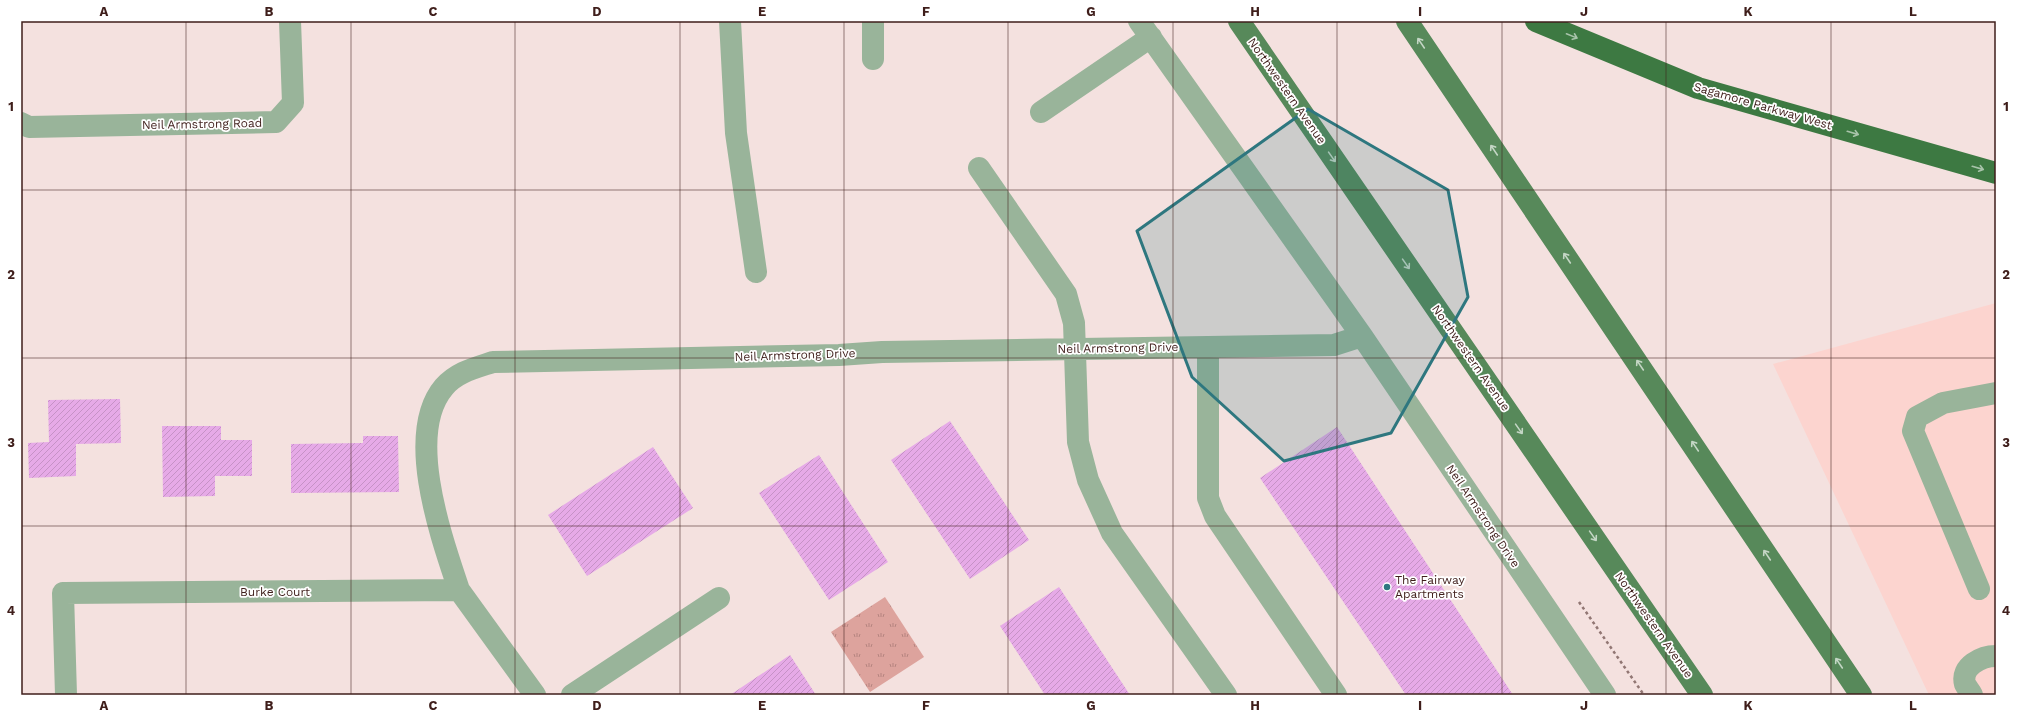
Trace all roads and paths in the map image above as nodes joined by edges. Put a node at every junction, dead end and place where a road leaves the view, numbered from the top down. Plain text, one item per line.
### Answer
1 (290, 21) edge
2 (730, 21) edge
3 (873, 21) edge
4 (1239, 21) edge
5 (1407, 21) edge
6 (1536, 21) edge
7 (1145, 29) edge
8 (873, 59) dead end
9 (1041, 112) dead end
10 (21, 123) edge
11 (979, 168) dead end
12 (1996, 173) edge
13 (756, 272) dead end
14 (1362, 336) junction
15 (1208, 347) junction
16 (1075, 349) junction
17 (1996, 393) edge
18 (1979, 589) dead end
19 (459, 590) junction
20 (719, 598) dead end
21 (1996, 656) edge
22 (66, 695) edge
23 (535, 695) edge
24 (572, 695) edge
25 (1226, 695) edge
26 (1336, 695) edge
27 (1605, 695) edge
28 (1702, 695) edge
29 (1861, 695) edge
30 (1972, 695) edge

1 - 10 street, Neil Armstrong Road
2 - 13 street
3 - 8 street
4 -> 28 main road, Northwestern Avenue
29 -> 5 main road
6 -> 12 highway, Sagamore Parkway West
7 - 9 street
7 - 14 street, Neil Armstrong Drive
11 - 16 street
14 - 15 street, Neil Armstrong Drive
14 - 27 street, Neil Armstrong Drive
15 - 16 street, Neil Armstrong Drive
15 - 26 street
16 - 19 street, Neil Armstrong Drive
16 - 25 street
17 - 18 street
19 - 22 street, Burke Court
19 - 23 street
20 - 24 street
21 - 30 street

